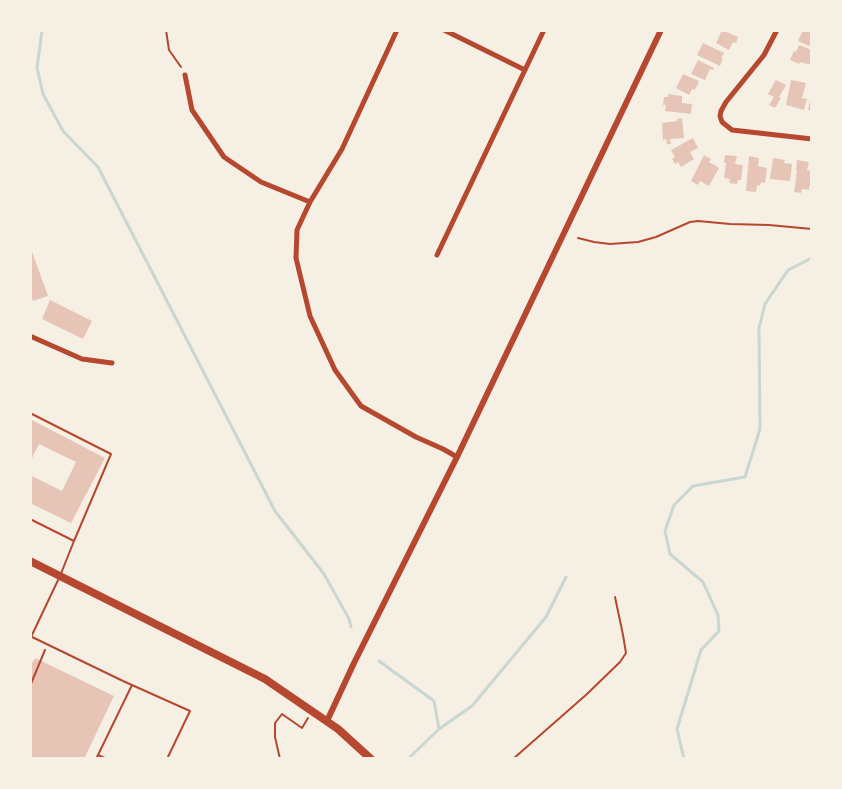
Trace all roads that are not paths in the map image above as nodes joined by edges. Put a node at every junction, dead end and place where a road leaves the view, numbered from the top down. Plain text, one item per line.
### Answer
1 (397, 30) edge
2 (444, 30) edge
3 (544, 30) edge
4 (661, 30) edge
5 (777, 30) edge
6 (525, 70) junction
7 (185, 75) road end
8 (812, 139) edge
9 (310, 202) junction
10 (437, 255) dead end
11 (30, 336) edge
12 (112, 363) dead end
13 (30, 413) edge
14 (457, 458) junction
15 (30, 519) edge
16 (74, 541) junction
17 (30, 561) edge
18 (60, 576) junction
19 (615, 597) dead end
20 (31, 637) edge
21 (132, 685) junction
22 (327, 721) junction
23 (98, 755) junction
24 (96, 759) edge
25 (107, 759) edge
26 (167, 759) edge
27 (370, 759) edge
28 (513, 759) edge

1 - 9 street
2 - 6 street
3 - 6 street
4 - 14 street
5 - 8 street
6 - 10 street
7 - 9 street
9 - 14 street
11 - 12 street
13 - 16 lane
14 - 22 street
15 - 16 lane
16 - 18 lane
17 - 18 main road
18 - 20 lane
18 - 22 main road
19 - 28 lane
20 - 21 lane
21 - 23 lane
21 - 26 lane
22 - 27 main road
23 - 24 lane
23 - 25 lane

